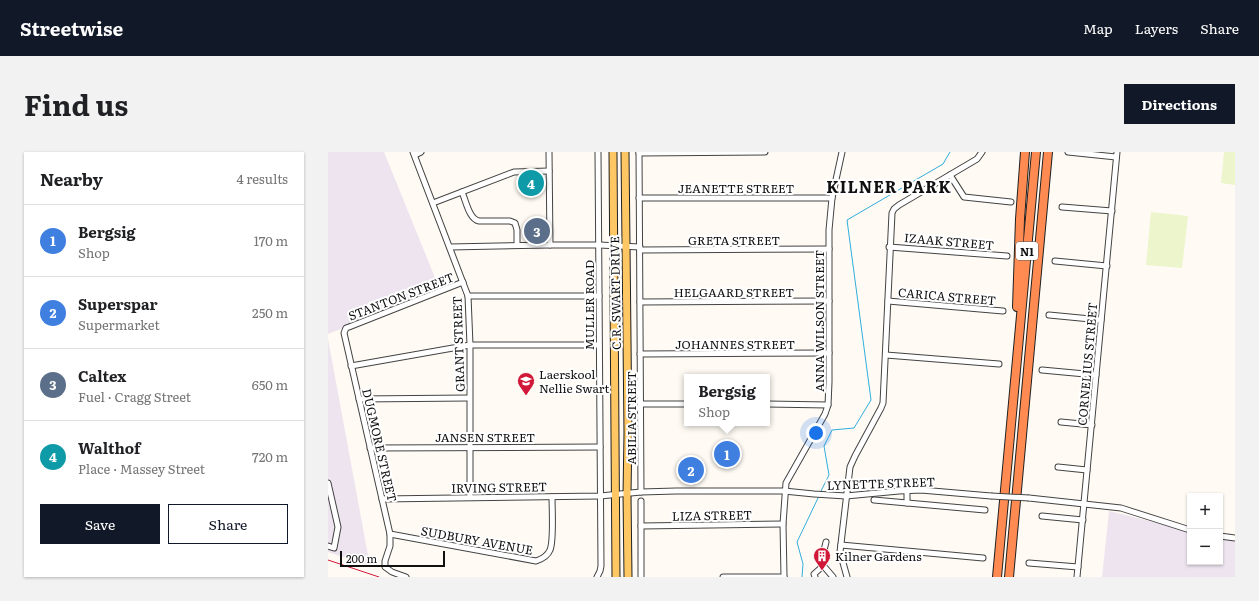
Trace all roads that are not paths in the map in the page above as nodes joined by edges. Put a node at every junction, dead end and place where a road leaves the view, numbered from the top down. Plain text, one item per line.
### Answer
1 (421, 152) edge
2 (549, 152) edge
3 (598, 152) edge
4 (614, 152) edge
5 (625, 152) edge
6 (639, 152) edge
7 (765, 152) edge
8 (842, 152) edge
9 (982, 152) edge
10 (1025, 152) edge
11 (1036, 152) edge
12 (1048, 152) edge
13 (1054, 152) edge
14 (1068, 152) edge
15 (414, 153) edge
16 (1117, 154) edge
17 (549, 170) junction
18 (950, 175) junction
19 (462, 192) junction
20 (639, 198) junction
21 (832, 198) junction
22 (1011, 202) dead end
23 (433, 203) junction
24 (1062, 207) dead end
25 (1112, 211) junction
26 (626, 223) junction
27 (517, 245) junction
28 (550, 245) junction
29 (599, 245) junction
30 (614, 246) junction
31 (626, 246) junction
32 (450, 247) junction
33 (889, 247) junction
34 (640, 249) junction
35 (829, 249) junction
36 (1007, 256) dead end
37 (1055, 261) dead end
38 (615, 263) junction
39 (1106, 266) junction
40 (463, 282) junction
41 (468, 296) junction
42 (599, 296) junction
43 (1034, 299) junction
44 (888, 300) junction
45 (829, 301) junction
46 (640, 302) junction
47 (1003, 311) dead end
48 (1050, 315) dead end
49 (1101, 320) junction
50 (346, 328) joint
51 (470, 345) junction
52 (600, 346) junction
53 (1018, 350) junction
54 (829, 353) junction
55 (640, 354) junction
56 (886, 355) junction
57 (999, 364) dead end
58 (351, 366) junction
59 (1042, 370) dead end
60 (1096, 375) junction
61 (470, 398) junction
62 (359, 399) junction
63 (641, 404) junction
64 (684, 404) edge
65 (770, 404) edge
66 (828, 405) junction
67 (1061, 422) dead end
68 (1092, 425) junction
69 (600, 447) junction
70 (370, 448) junction
71 (470, 448) junction
72 (1058, 467) dead end
73 (1087, 470) junction
74 (328, 483) edge
75 (907, 490) junction
76 (784, 491) junction
77 (642, 492) junction
78 (621, 495) junction
79 (552, 496) junction
80 (600, 496) junction
81 (846, 496) junction
82 (470, 498) junction
83 (382, 499) junction
84 (641, 500) dead end
85 (874, 500) dead end
86 (907, 503) junction
87 (1084, 503) junction
88 (985, 510) dead end
89 (1042, 516) dead end
90 (1083, 520) junction
91 (783, 524) junction
92 (641, 526) junction
93 (1187, 529) edge
94 (390, 534) junction
95 (1223, 536) edge
96 (1235, 538) edge
97 (826, 542) dead end
98 (841, 545) junction
99 (328, 546) edge
100 (982, 558) dead end
101 (1029, 563) dead end
102 (823, 566) junction
103 (1078, 567) junction
104 (406, 577) edge
105 (597, 577) edge
106 (616, 577) edge
107 (628, 577) edge
108 (642, 577) edge
109 (723, 577) edge
110 (784, 577) edge
111 (815, 577) edge
112 (833, 577) edge
113 (847, 577) edge
114 (996, 577) edge
115 (1009, 577) edge
116 (1077, 577) edge

1 - 15 street
2 - 17 street
3 - 29 street, MULLER ROAD
4 - 30 main road, C.R. SWART DRIVE
5 - 26 main road, C.R. SWART DRIVE
6 - 7 street
6 - 20 street, ABILIA STREET
8 - 21 street, ANNA WILSON STREET
9 - 18 street
10 - 53 highway
11 - 53 highway, N1
12 - 43 highway, N1
13 - 43 highway
14 - 16 street
15 - 23 street, GRANT STREET
16 - 25 street, CORNELIUS STREET
17 - 19 street
17 - 28 street
18 - 22 street
18 - 33 street
19 - 23 street
19 - 27 street
20 - 21 street, JEANETTE STREET
20 - 34 street, ABILIA STREET
21 - 35 street, ANNA WILSON STREET
23 - 32 street, GRANT STREET
24 - 25 street
25 - 39 street, CORNELIUS STREET
26 - 30 main road
26 - 31 main road, C.R. SWART DRIVE
27 - 28 street, GRETA STREET
27 - 32 street, GRETA STREET
28 - 29 street, GRETA STREET
29 - 30 street, GRETA STREET
29 - 42 street, MULLER ROAD
30 - 31 street, GRETA STREET
30 - 38 main road, C.R. SWART DRIVE
31 - 34 street, GRETA STREET
31 - 38 main road
31 - 78 main road, C.R. SWART DRIVE
32 - 40 street, GRANT STREET
33 - 36 street, IZAAK STREET
33 - 44 street
34 - 35 street, GRETA STREET
34 - 46 street, ABILIA STREET
35 - 45 street, ANNA WILSON STREET
37 - 39 street
38 - 78 main road, C.R. SWART DRIVE
39 - 49 street, CORNELIUS STREET
40 - 41 street, GRANT STREET
40 - 50 street, STANTON STREET
41 - 42 street
41 - 51 street, GRANT STREET
42 - 52 street, MULLER ROAD
43 - 115 highway, N1
44 - 47 street, CARICA STREET
44 - 56 street
45 - 46 street, HELGAARD STREET
45 - 54 street, ANNA WILSON STREET
46 - 55 street, ABILIA STREET
48 - 49 street
49 - 60 street, CORNELIUS STREET
50 - 58 street, DUGMORE STREET
51 - 52 street
51 - 58 street
51 - 61 street, GRANT STREET
52 - 69 street, MULLER ROAD
53 - 114 highway, N1
54 - 55 street, JOHANNES STREET
54 - 66 street, ANNA WILSON STREET
55 - 63 street, ABILIA STREET
56 - 57 street
56 - 81 street
58 - 62 street, DUGMORE STREET
59 - 60 street
60 - 68 street, CORNELIUS STREET
61 - 62 street
61 - 71 street, GRANT STREET
62 - 70 street, DUGMORE STREET
63 - 64 street
63 - 77 street, ABILIA STREET
65 - 66 street
66 - 76 street, ANNA WILSON STREET
67 - 68 street
68 - 73 street, CORNELIUS STREET
69 - 71 street, JANSEN STREET
69 - 80 street, MULLER ROAD
70 - 71 street, JANSEN STREET
70 - 83 street, DUGMORE STREET
71 - 82 street, GRANT STREET
72 - 73 street
73 - 87 street, CORNELIUS STREET
74 - 99 street
75 - 81 street, LYNETTE STREET
75 - 86 street
75 - 87 street, LYNETTE STREET, bridge
76 - 77 street, LYNETTE STREET
76 - 81 street, LYNETTE STREET
76 - 91 street, ANNA WILSON STREET
77 - 78 street, LYNETTE STREET
78 - 80 street, IRVING STREET
78 - 106 main road, C.R. SWART DRIVE
78 - 107 main road, C.R. SWART DRIVE
79 - 80 street, IRVING STREET
79 - 82 street, IRVING STREET
79 - 94 street, SUDBURY AVENUE
80 - 105 street, MULLER ROAD
81 - 98 street
82 - 83 street, IRVING STREET
83 - 94 street, DUGMORE STREET
84 - 92 street
85 - 86 street
86 - 88 street
87 - 90 street, CORNELIUS STREET
87 - 93 street, LYNETTE STREET
89 - 90 street
90 - 103 street, CORNELIUS STREET
91 - 92 street, LIZA STREET
91 - 110 street, ANNA WILSON STREET
92 - 108 street
94 - 104 street, DUGMORE STREET
95 - 96 street
97 - 102 street
98 - 100 street
98 - 113 street
101 - 103 street
102 - 111 street
102 - 112 street
103 - 116 street, CORNELIUS STREET
109 - 110 street

